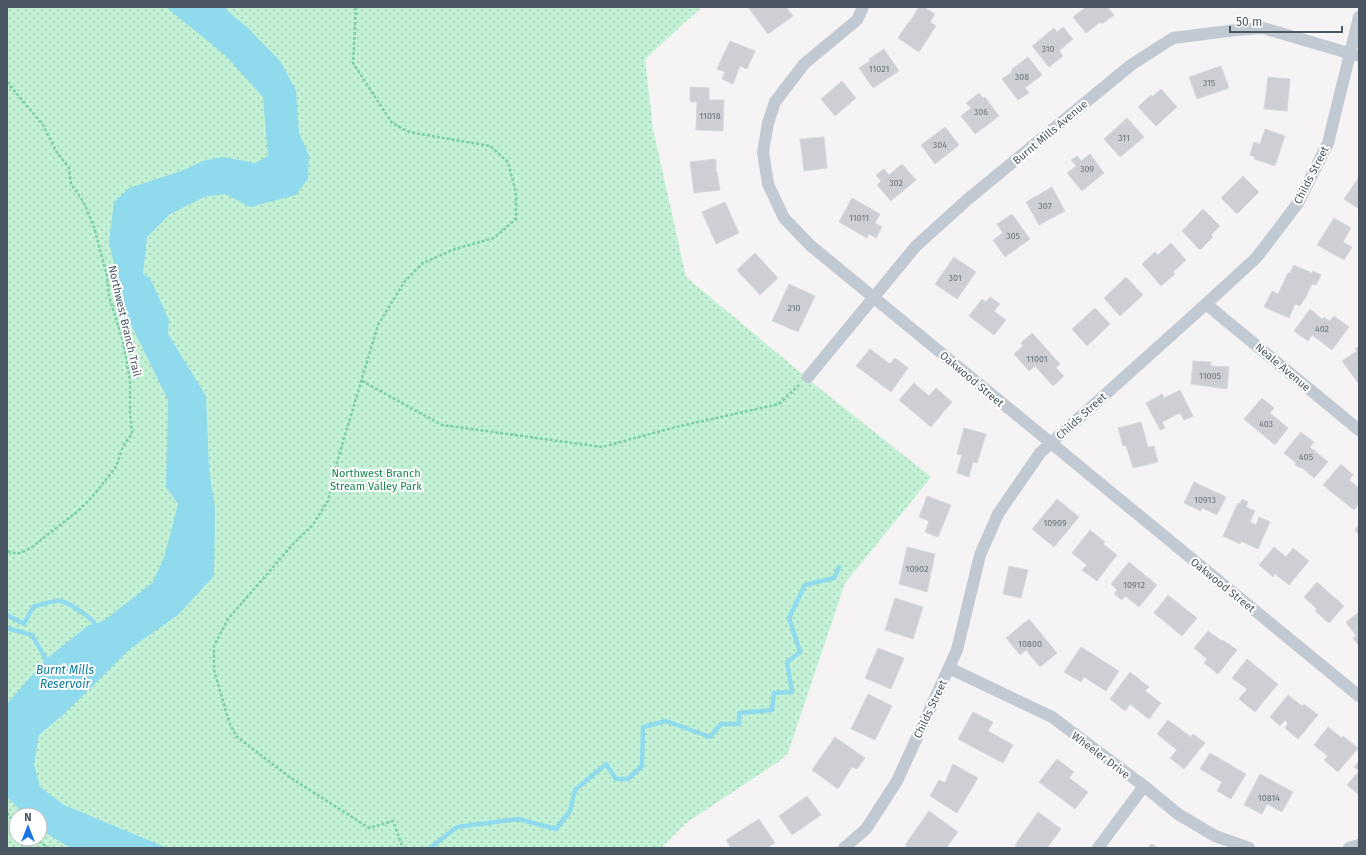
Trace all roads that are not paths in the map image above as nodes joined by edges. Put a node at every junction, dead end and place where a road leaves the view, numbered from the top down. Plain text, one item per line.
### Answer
1 (863, 7) edge
2 (1359, 17) edge
3 (1355, 55) edge
4 (873, 298) junction
5 (1206, 304) junction
6 (808, 377) road end
7 (1359, 430) edge
8 (1050, 443) junction
9 (949, 668) junction
10 (1359, 696) edge
11 (1144, 786) junction
12 (1359, 845) edge
13 (844, 848) edge
14 (1098, 848) edge
15 (1249, 848) edge
16 (1349, 848) edge

1 - 4 street, Oakwood Street
2 - 3 street, Childs Street
3 - 4 street, Burnt Mills Avenue
3 - 5 street, Childs Street
4 - 6 street, Burnt Mills Avenue
4 - 8 street, Oakwood Street
5 - 7 street, Neale Avenue
5 - 8 street, Childs Street
8 - 9 street, Childs Street
8 - 10 street, Oakwood Street
9 - 11 street, Wheeler Drive
9 - 13 street, Childs Street
11 - 14 street
11 - 15 street, Wheeler Drive
12 - 16 street

